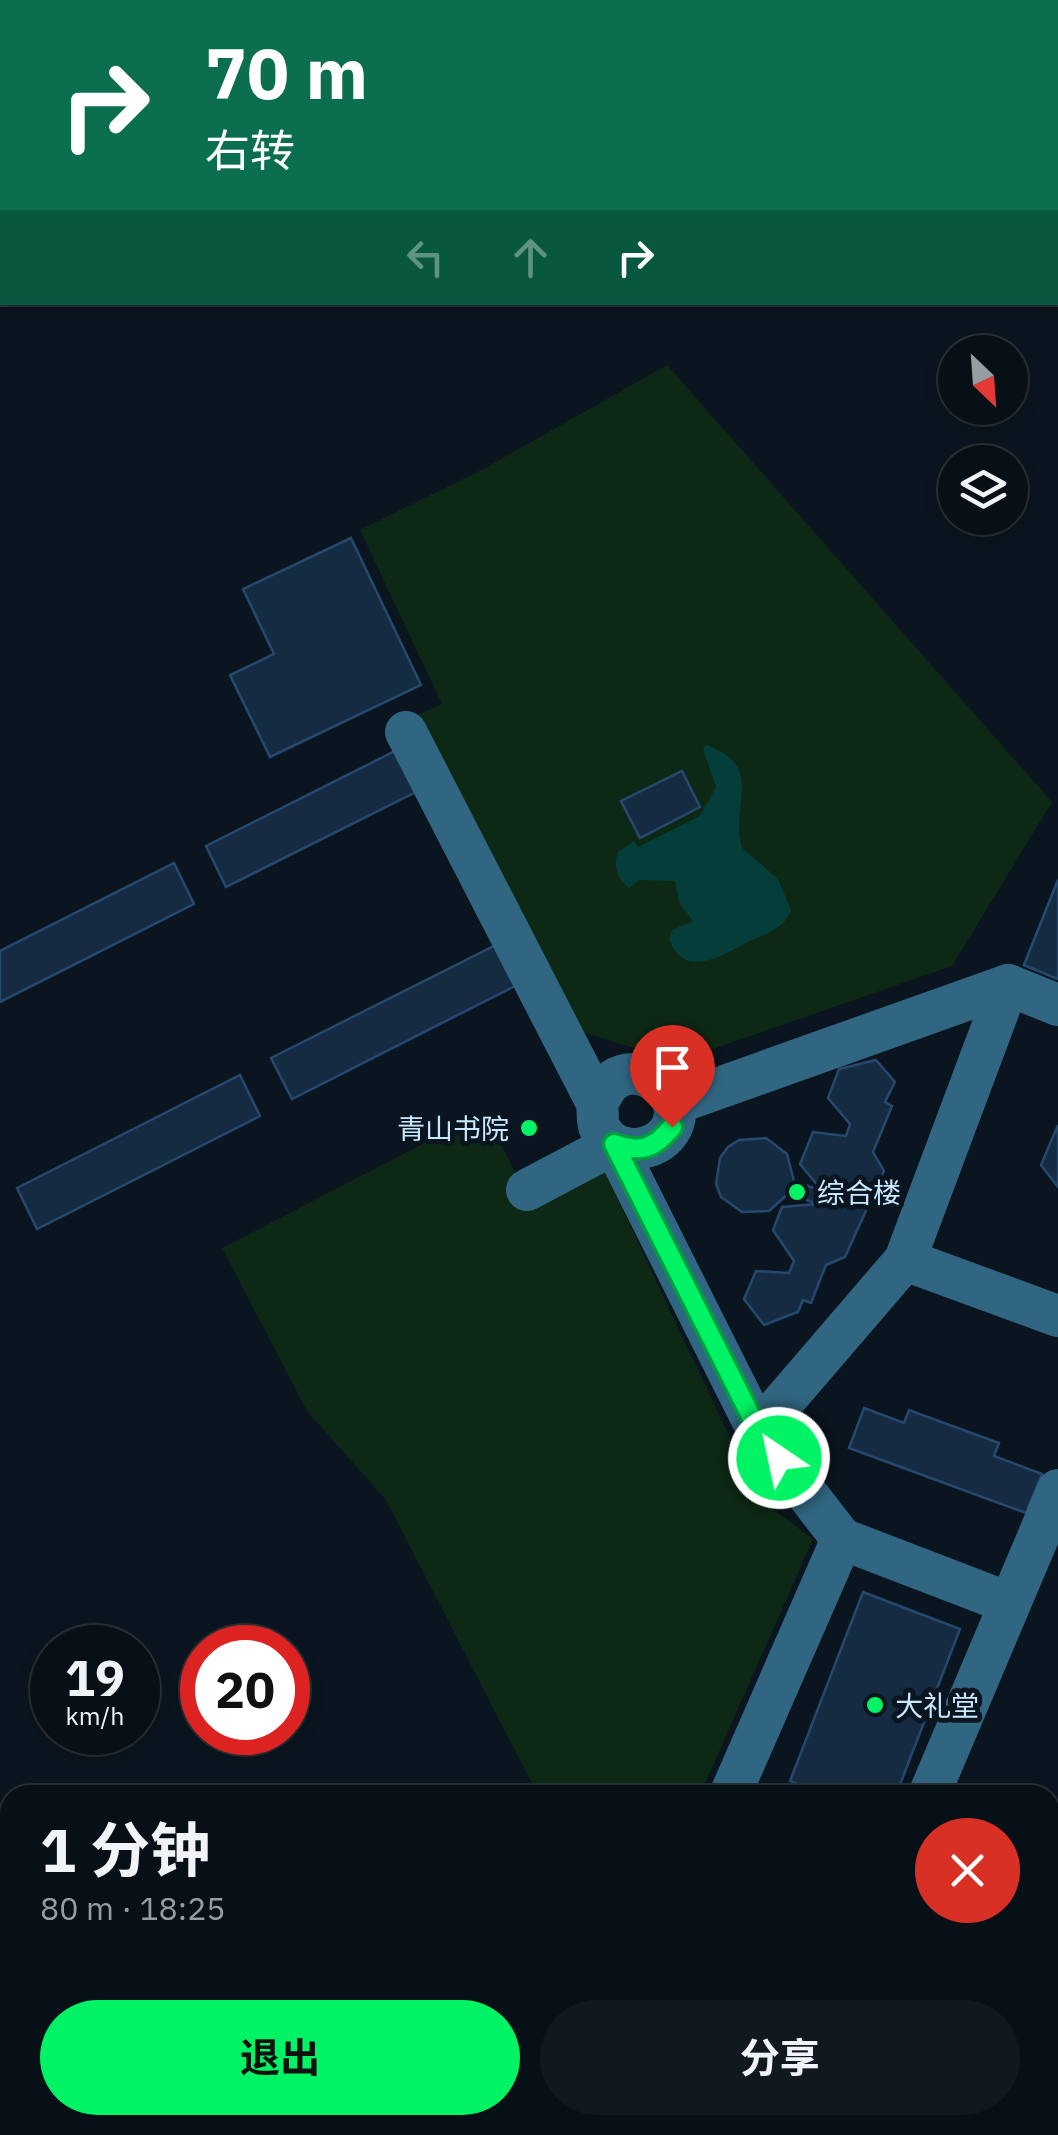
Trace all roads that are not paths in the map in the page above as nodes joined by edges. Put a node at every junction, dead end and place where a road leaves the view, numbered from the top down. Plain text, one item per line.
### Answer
1 (406, 732) dead end
2 (1008, 985) junction
3 (1058, 1006) edge
4 (597, 1103) junction
5 (674, 1104) junction
6 (614, 1144) junction
7 (527, 1190) dead end
8 (906, 1260) junction
9 (1058, 1316) edge
10 (758, 1430) junction
11 (1058, 1490) edge
12 (842, 1539) junction
13 (1010, 1603) junction
14 (734, 1785) edge
15 (933, 1785) edge

1 - 4 lane
2 - 3 lane
2 - 5 lane
2 - 8 lane
4 - 5 lane
4 - 6 lane
5 - 6 lane
6 - 7 lane
6 - 10 lane
8 - 9 lane
8 - 10 lane
10 - 12 lane
11 - 13 lane
12 - 13 lane
12 - 14 lane
13 - 15 lane

